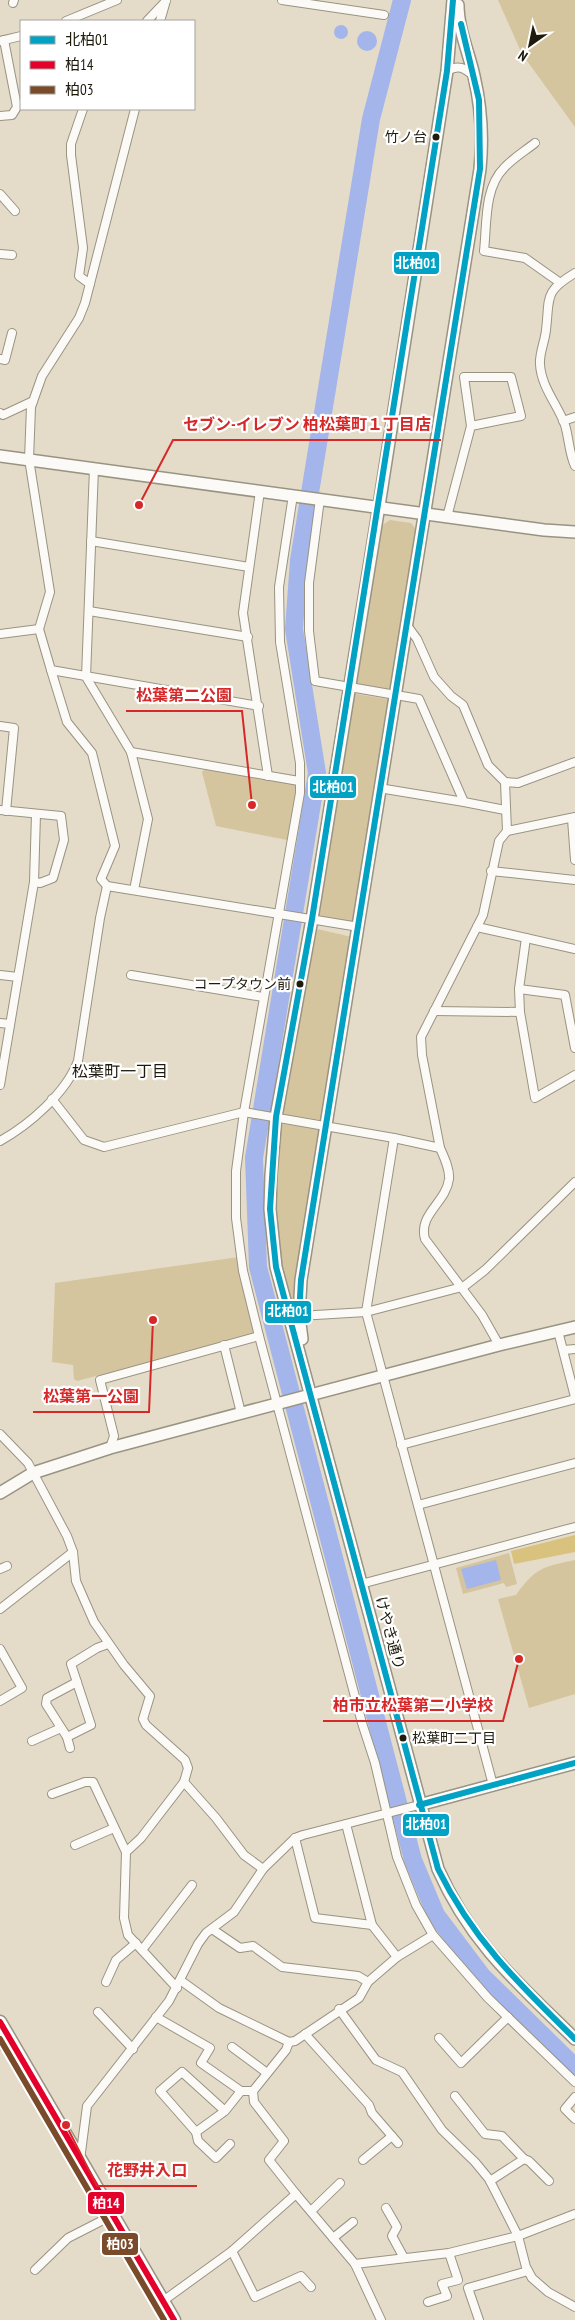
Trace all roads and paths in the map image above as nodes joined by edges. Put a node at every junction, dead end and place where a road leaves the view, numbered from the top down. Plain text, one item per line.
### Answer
1 (117, 0) edge
2 (282, 0) edge
3 (453, 0) edge
4 (458, 0) edge
5 (167, 1) edge
6 (384, 16) dead end
7 (68, 20) edge
8 (148, 20) edge
9 (160, 20) edge
10 (20, 36) edge
11 (2, 40) edge
12 (447, 71) junction
13 (474, 76) junction
14 (83, 110) edge
15 (135, 110) edge
16 (0, 116) edge
17 (535, 143) dead end
18 (0, 194) edge
19 (14, 211) dead end
20 (0, 254) edge
21 (12, 255) dead end
22 (575, 273) edge
23 (560, 282) junction
24 (90, 284) junction
25 (12, 333) dead end
26 (0, 359) edge
27 (32, 401) junction
28 (0, 413) edge
29 (575, 418) edge
30 (563, 421) junction
31 (471, 426) junction
32 (1, 454) edge
33 (29, 459) junction
34 (574, 461) edge
35 (94, 468) junction
36 (260, 491) junction
37 (296, 496) junction
38 (318, 498) junction
39 (379, 506) junction
40 (424, 513) junction
41 (447, 517) junction
42 (575, 532) edge
43 (91, 541) junction
44 (249, 567) junction
45 (89, 611) junction
46 (406, 624) junction
47 (39, 629) junction
48 (0, 634) edge
49 (248, 637) junction
50 (51, 670) junction
51 (86, 678) junction
52 (349, 688) junction
53 (395, 695) junction
54 (258, 706) junction
55 (0, 726) edge
56 (131, 752) junction
57 (574, 764) edge
58 (268, 776) junction
59 (299, 781) junction
60 (505, 782) junction
61 (379, 788) junction
62 (464, 802) junction
63 (505, 810) junction
64 (3, 811) edge
65 (36, 814) junction
66 (573, 818) edge
67 (507, 831) junction
68 (575, 860) edge
69 (492, 871) junction
70 (575, 880) edge
71 (34, 882) junction
72 (106, 886) junction
73 (134, 890) junction
74 (281, 914) junction
75 (307, 918) junction
76 (359, 927) junction
77 (477, 927) junction
78 (526, 938) junction
79 (575, 949) edge
80 (0, 975) edge
81 (131, 975) dead end
82 (18, 977) junction
83 (519, 989) junction
84 (264, 997) junction
85 (434, 1011) junction
86 (520, 1012) junction
87 (0, 1023) edge
88 (10, 1024) junction
89 (575, 1048) edge
90 (2, 1069) edge
91 (575, 1075) edge
92 (0, 1085) edge
93 (52, 1099) junction
94 (247, 1113) junction
95 (272, 1116) junction
96 (326, 1126) junction
97 (394, 1138) junction
98 (0, 1141) edge
99 (440, 1148) junction
100 (575, 1182) edge
101 (462, 1288) junction
102 (366, 1312) junction
103 (299, 1316) junction
104 (575, 1327) edge
105 (558, 1331) junction
106 (259, 1336) junction
107 (224, 1345) junction
108 (499, 1345) junction
109 (575, 1349) edge
110 (564, 1350) junction
111 (383, 1376) junction
112 (311, 1395) junction
113 (575, 1398) edge
114 (279, 1403) junction
115 (242, 1413) junction
116 (0, 1434) edge
117 (401, 1445) junction
118 (110, 1448) junction
119 (575, 1463) edge
120 (33, 1473) junction
121 (0, 1493) edge
122 (418, 1505) junction
123 (575, 1527) edge
124 (74, 1552) junction
125 (434, 1565) junction
126 (361, 1584) junction
127 (0, 1609) edge
128 (108, 1644) junction
129 (0, 1649) edge
130 (77, 1682) junction
131 (0, 1701) edge
132 (61, 1728) junction
133 (66, 1737) junction
134 (32, 1741) dead end
135 (70, 1748) dead end
136 (575, 1763) edge
137 (184, 1782) junction
138 (493, 1785) junction
139 (52, 1794) dead end
140 (414, 1806) junction
141 (390, 1813) junction
142 (346, 1824) junction
143 (114, 1828) junction
144 (295, 1838) junction
145 (75, 1844) dead end
146 (126, 1852) junction
147 (263, 1869) junction
148 (192, 1885) dead end
149 (372, 1925) junction
150 (212, 1929) junction
151 (433, 1935) junction
152 (136, 1943) junction
153 (142, 1950) junction
154 (397, 1957) junction
155 (180, 1980) junction
156 (106, 1982) dead end
157 (368, 1982) junction
158 (177, 1988) junction
159 (339, 2009) junction
160 (98, 2012) dead end
161 (156, 2017) junction
162 (508, 2017) junction
163 (0, 2022) edge
164 (305, 2034) junction
165 (439, 2038) dead end
166 (575, 2039) edge
167 (289, 2042) junction
168 (0, 2045) edge
169 (232, 2047) dead end
170 (133, 2049) junction
171 (17, 2050) junction
172 (267, 2073) junction
173 (575, 2082) edge
174 (241, 2091) junction
175 (253, 2091) junction
176 (455, 2096) dead end
177 (575, 2097) edge
178 (226, 2111) junction
179 (575, 2119) edge
180 (196, 2132) junction
181 (392, 2136) junction
182 (398, 2143) dead end
183 (230, 2144) dead end
184 (524, 2159) junction
185 (80, 2160) junction
186 (363, 2160) dead end
187 (490, 2181) junction
188 (549, 2181) dead end
189 (340, 2183) dead end
190 (296, 2194) junction
191 (386, 2208) dead end
192 (310, 2211) junction
193 (575, 2214) edge
194 (113, 2215) junction
195 (352, 2222) dead end
196 (518, 2236) junction
197 (333, 2238) junction
198 (232, 2251) junction
199 (449, 2253) junction
200 (404, 2258) junction
201 (355, 2264) junction
202 (35, 2270) dead end
203 (528, 2271) junction
204 (311, 2287) dead end
205 (163, 2301) junction
206 (428, 2302) dead end
207 (575, 2307) edge
208 (174, 2320) edge
209 (381, 2320) edge
210 (479, 2320) edge

1 - 7 street
2 - 6 street
3 - 12 street
4 - 13 street
5 - 8 street
5 - 9 street
10 - 11 street
11 - 16 street
12 - 13 street
12 - 39 street
13 - 40 street
14 - 24 street
15 - 24 street
17 - 23 street
18 - 19 street
20 - 21 street
22 - 23 street
23 - 30 street
24 - 27 street
25 - 26 street
27 - 28 street
27 - 33 street
29 - 30 street
30 - 34 street
31 - 31 street
31 - 41 street
32 - 33 street
33 - 35 street
33 - 47 street
35 - 36 street
35 - 43 street
36 - 37 street
36 - 44 street
37 - 38 street
37 - 59 street
38 - 39 street
38 - 52 street
39 - 40 street
39 - 52 street
40 - 41 street
40 - 46 street
41 - 42 street
43 - 44 street
43 - 45 street
44 - 49 street
45 - 49 street
45 - 51 street
46 - 53 street
46 - 60 street
47 - 48 street
47 - 50 street
49 - 54 street
50 - 51 street
50 - 72 street
51 - 54 street
51 - 56 street
52 - 53 street
52 - 75 street
53 - 61 street
53 - 62 street
54 - 58 street
55 - 64 street
56 - 58 street
56 - 73 street
57 - 60 street
58 - 59 street
59 - 74 street
60 - 63 street
61 - 62 street
61 - 76 street
62 - 63 street
63 - 67 street
64 - 65 street
65 - 71 street
65 - 71 street
66 - 67 street
66 - 68 street
67 - 69 street
69 - 70 street
69 - 77 street
71 - 82 street
72 - 73 street
72 - 93 street
73 - 74 street
74 - 75 street
74 - 84 street
75 - 76 street
75 - 95 street
76 - 96 street
77 - 78 street
77 - 85 street
78 - 79 street
78 - 83 street
80 - 82 street
81 - 84 street
82 - 88 street
83 - 86 street
83 - 89 street
84 - 94 street
85 - 86 street
85 - 99 street
86 - 91 street
87 - 88 street
88 - 90 street
90 - 92 street
93 - 94 street
93 - 98 street
94 - 95 street
94 - 106 street
95 - 96 street
95 - 112 street
96 - 97 street
96 - 103 street
97 - 99 street
97 - 102 street
99 - 101 street
100 - 101 street
101 - 102 street
101 - 108 street
102 - 103 street
102 - 111 street
103 - 112 street
104 - 105 street
105 - 108 street
105 - 110 street
106 - 107 street
106 - 114 street
107 - 115 street
107 - 118 street
108 - 111 street
109 - 110 street
110 - 113 street
111 - 112 street
111 - 117 street
112 - 114 street
112 - 126 street, けやき通り
113 - 117 street
114 - 115 street
114 - 141 street
115 - 118 street
116 - 120 street
117 - 122 street
118 - 120 street
119 - 122 street
120 - 121 street
120 - 124 street
122 - 125 street
123 - 125 street
124 - 127 street
124 - 128 street
125 - 126 street
125 - 138 street
126 - 140 street, けやき通り
128 - 130 street
128 - 137 street
129 - 131 street
130 - 132 street
130 - 133 street
132 - 133 street
132 - 134 street
133 - 135 street
136 - 138 street
137 - 146 street
137 - 147 street
138 - 140 street
139 - 143 street
140 - 141 street
140 - 166 street, けやき通り
141 - 142 street
141 - 151 street
142 - 144 street
142 - 149 street
143 - 145 street
143 - 146 street
144 - 147 street
144 - 149 street
146 - 152 street
147 - 150 street
148 - 153 street
149 - 154 street
150 - 155 street
150 - 157 street
151 - 154 street
151 - 162 street
152 - 153 street
152 - 156 street
153 - 158 street
154 - 157 street
155 - 158 street
155 - 167 street
157 - 159 street
158 - 161 street
159 - 164 street
159 - 187 street
160 - 170 street
161 - 170 street
161 - 174 street
162 - 165 street
162 - 173 street
163 - 171 main road
164 - 167 street
164 - 181 street
167 - 172 street
168 - 171 street
169 - 172 street
170 - 185 street
171 - 185 main road
172 - 175 street
174 - 175 street
174 - 178 street
175 - 190 street
176 - 184 street
177 - 179 street
178 - 180 street
178 - 180 street
180 - 183 street
181 - 182 street
181 - 186 street
184 - 187 street
184 - 188 street
185 - 194 main road
187 - 196 street
189 - 192 street
190 - 192 street
190 - 198 street
191 - 200 street
192 - 197 street
193 - 196 street
194 - 202 street
194 - 205 main road
195 - 197 street
196 - 199 street
196 - 203 street
197 - 201 street
198 - 204 street
198 - 205 street
199 - 200 street
199 - 206 street
200 - 201 street
201 - 209 street
203 - 207 street
203 - 210 street
205 - 208 main road

